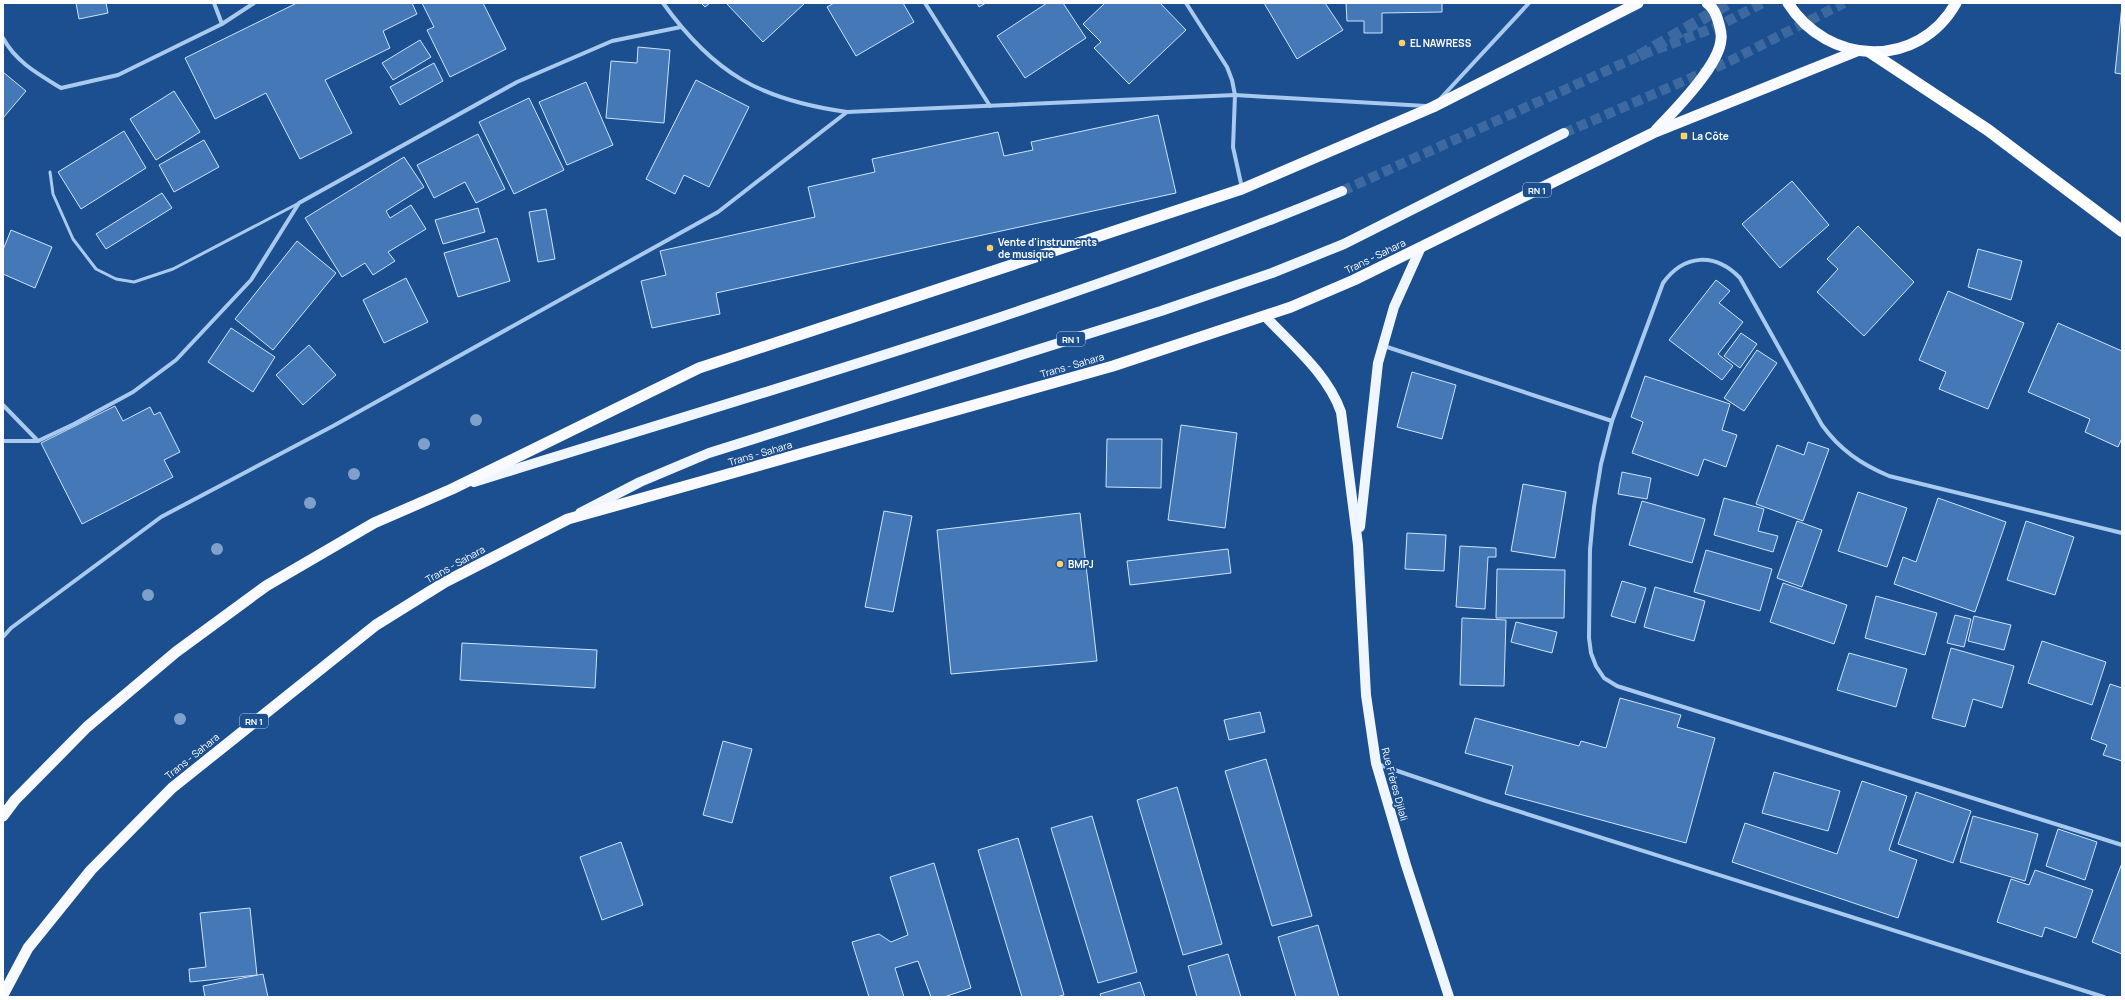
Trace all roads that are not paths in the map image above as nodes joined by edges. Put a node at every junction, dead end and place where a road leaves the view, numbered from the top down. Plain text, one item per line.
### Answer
1 (214, 3) edge
2 (254, 3) edge
3 (663, 3) edge
4 (925, 3) edge
5 (1186, 3) edge
6 (1529, 3) edge
7 (1707, 3) edge
8 (1788, 3) edge
9 (1956, 3) edge
10 (1638, 4) edge
11 (222, 24) junction
12 (681, 28) junction
13 (3, 38) edge
14 (1857, 51) junction
15 (1870, 52) junction
16 (1235, 95) junction
17 (990, 106) junction
18 (1433, 107) junction
19 (847, 112) junction
20 (1564, 133) tunnel mouth
21 (1653, 133) junction
22 (50, 172) dead end
23 (1242, 189) junction
24 (1342, 190) tunnel mouth
25 (299, 203) junction
26 (2122, 231) edge
27 (1421, 247) junction
28 (1265, 316) junction
29 (1382, 346) junction
30 (3, 405) edge
31 (1612, 421) junction
32 (3, 441) edge
33 (38, 441) junction
34 (452, 489) junction
35 (568, 519) junction
36 (2122, 534) edge
37 (1358, 545) junction
38 (3, 638) edge
39 (1376, 763) junction
40 (3, 816) edge
41 (2122, 845) edge
42 (3, 995) edge
43 (1449, 997) edge
44 (2104, 997) edge

1 - 11 street
2 - 11 street
3 - 12 street
4 - 17 street
5 - 16 street
6 - 18 street
7 - 21 highway
8 - 14 highway
9 - 15 highway
10 - 18 highway
11 - 13 street
12 - 19 street
12 - 25 street
14 - 15 highway
14 - 21 highway, Trans - Sahara
15 - 26 highway
16 - 17 street
16 - 18 street
16 - 23 street
17 - 19 street
18 - 23 highway
19 - 38 street
20 - 35 main road, RN 1
21 - 27 highway, Trans - Sahara / RN 1
22 - 25 lane
23 - 34 highway
24 - 34 main road
25 - 33 street
27 - 28 highway, Trans - Sahara / RN 1
27 - 29 main road
28 - 35 highway, Trans - Sahara / RN 1
28 - 37 main road
29 - 31 street
29 - 37 main road
30 - 33 street
31 - 36 street
31 - 41 street
32 - 33 street
34 - 40 highway
35 - 42 highway, Trans - Sahara / RN 1
37 - 39 main road, Rue Frères Djilali
39 - 43 main road, Rue Frères Djilali
39 - 44 street

